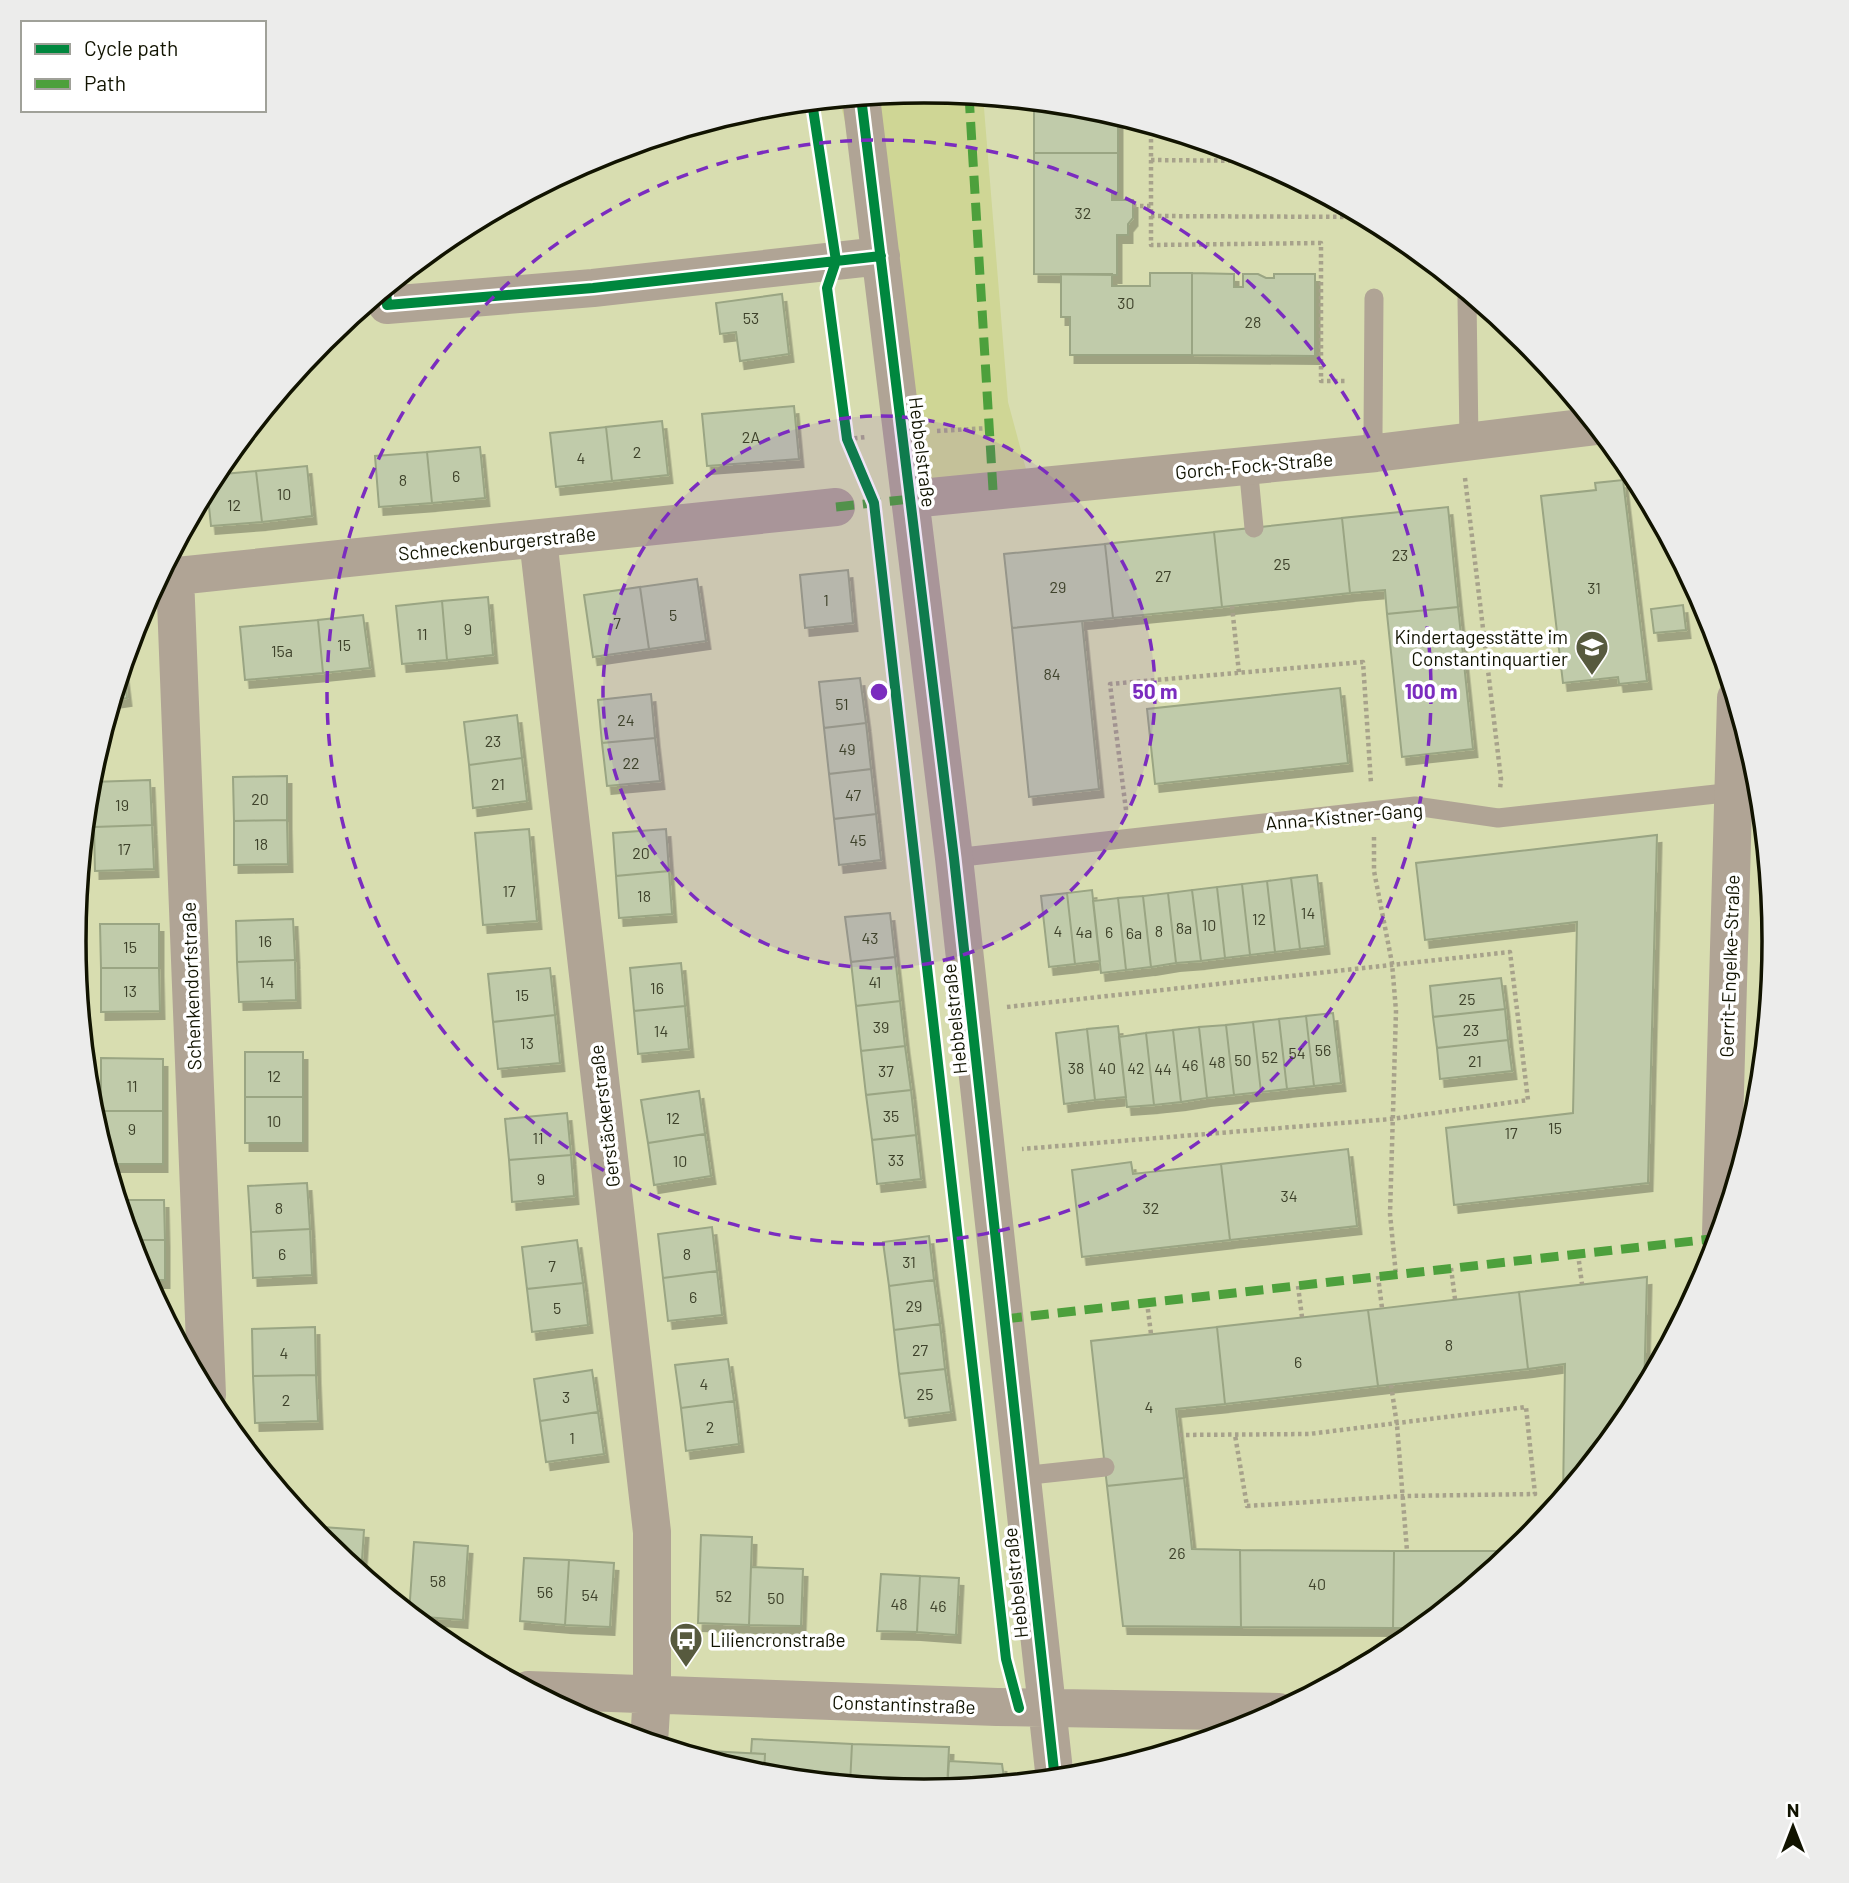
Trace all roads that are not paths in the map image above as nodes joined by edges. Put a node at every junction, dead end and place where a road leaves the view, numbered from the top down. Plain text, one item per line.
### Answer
1 (862, 106) edge
2 (881, 256) junction
3 (387, 298) edge
4 (1374, 298) dead end
5 (1467, 302) edge
6 (1587, 427) edge
7 (1465, 443) junction
8 (1376, 453) junction
9 (1248, 465) junction
10 (911, 499) junction
11 (836, 508) dead end
12 (1254, 528) dead end
13 (538, 539) junction
14 (169, 577) edge
15 (167, 582) edge
16 (1735, 726) edge
17 (1734, 792) junction
18 (954, 858) junction
19 (1722, 1201) edge
20 (205, 1372) edge
21 (1105, 1467) dead end
22 (1021, 1476) junction
23 (548, 1691) edge
24 (652, 1695) junction
25 (1047, 1709) junction
26 (1255, 1712) edge
27 (650, 1734) edge
28 (1054, 1770) edge

1 - 2 street, Hebbelstraße
2 - 3 street
2 - 10 street, Hebbelstraße
4 - 8 lane
5 - 7 lane
6 - 7 street, Gorch-Fock-Straße
7 - 8 street, Gorch-Fock-Straße
8 - 9 street, Gorch-Fock-Straße
9 - 10 street, Gorch-Fock-Straße
9 - 12 lane
10 - 18 street, Hebbelstraße
11 - 13 street, Schneckenburgerstraße
13 - 14 street, Schneckenburgerstraße
13 - 24 street, Gerstäckerstraße
15 - 20 street, Schenkendorfstraße
16 - 17 street, Gerrit-Engelke-Straße
17 - 18 lane, Anna-Kistner-Gang
17 - 19 street, Gerrit-Engelke-Straße
18 - 22 street, Hebbelstraße
21 - 22 lane
22 - 25 street, Hebbelstraße
23 - 24 street, Constantinstraße
24 - 25 street, Constantinstraße
24 - 27 street
25 - 26 street, Constantinstraße
25 - 28 street, Hebbelstraße

